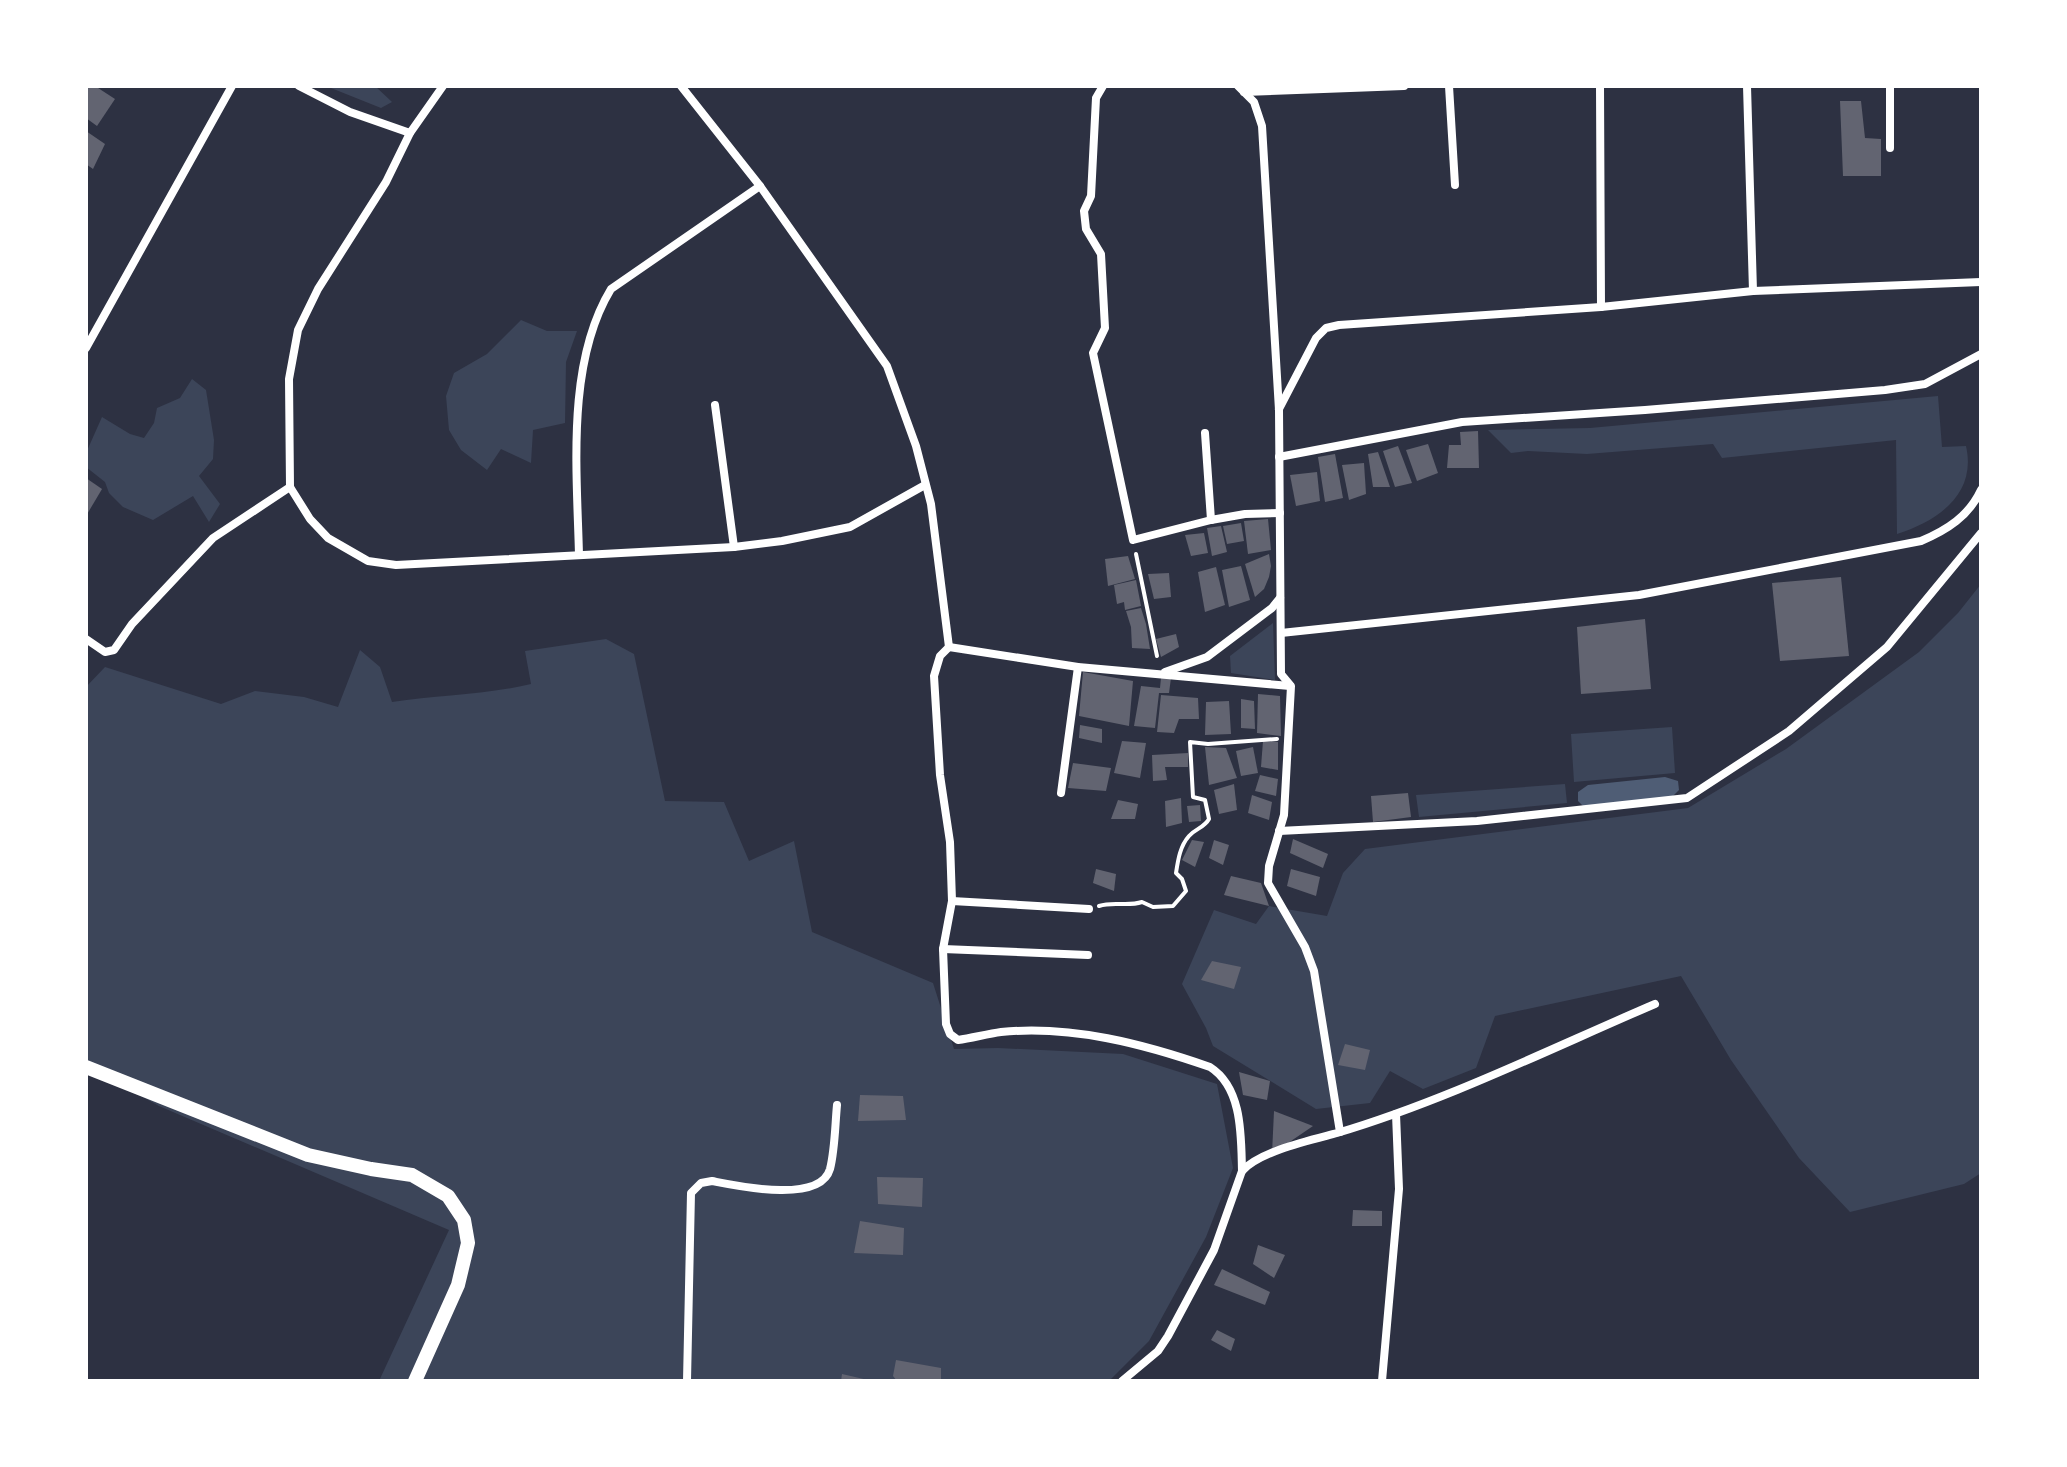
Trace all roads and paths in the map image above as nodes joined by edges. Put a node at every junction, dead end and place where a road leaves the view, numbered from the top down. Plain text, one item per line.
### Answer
1 (232, 86) edge
2 (299, 86) edge
3 (443, 86) edge
4 (681, 86) edge
5 (1103, 86) edge
6 (1404, 86) edge
7 (1449, 86) edge
8 (1600, 86) edge
9 (1747, 86) edge
10 (1890, 86) edge
11 (1241, 89) edge
12 (410, 133) junction
13 (1890, 148) dead end
14 (1455, 185) dead end
15 (760, 186) junction
16 (1981, 282) edge
17 (1753, 291) junction
18 (1601, 307) junction
19 (86, 348) edge
20 (1981, 354) edge
21 (715, 405) dead end
22 (1279, 410) junction
23 (1205, 433) dead end
24 (1279, 457) junction
25 (925, 485) junction
26 (290, 487) junction
27 (1981, 490) edge
28 (1280, 513) junction
29 (1211, 520) junction
30 (1981, 533) edge
31 (1133, 540) junction
32 (734, 547) junction
33 (579, 555) junction
34 (1280, 598) junction
35 (1281, 633) junction
36 (86, 639) edge
37 (949, 647) junction
38 (1157, 656) dead end
39 (1078, 667) junction
40 (1160, 674) junction
41 (1291, 686) junction
42 (1288, 738) junction
43 (1061, 793) dead end
44 (1279, 831) junction
45 (952, 901) junction
46 (1089, 909) joint
47 (943, 949) junction
48 (1088, 955) dead end
49 (1655, 1004) dead end
50 (86, 1067) edge
51 (837, 1105) dead end
52 (1396, 1114) junction
53 (1340, 1132) junction
54 (1242, 1171) junction
55 (415, 1381) edge
56 (687, 1381) edge
57 (1122, 1381) edge
58 (1382, 1381) edge

1 - 19 street
2 - 12 street
3 - 12 street
4 - 15 street
5 - 31 street
6 - 11 street
7 - 14 street
8 - 18 street
9 - 17 street
10 - 13 street
11 - 22 street
12 - 26 street
15 - 25 street
15 - 33 street
16 - 17 street
17 - 18 street
18 - 22 street
20 - 24 street
21 - 32 street
22 - 24 street
23 - 29 street
24 - 28 street
25 - 32 street
25 - 37 street
26 - 33 street
26 - 36 street
27 - 35 street
28 - 29 street
28 - 34 street
29 - 31 street
30 - 44 street
31 - 38 path
32 - 33 street
34 - 35 street
34 - 40 street
35 - 41 street
37 - 39 street
37 - 45 street
39 - 40 street
39 - 43 street
40 - 41 street
41 - 42 street
42 - 44 street
42 - 46 path
44 - 53 street
45 - 46 street
45 - 47 street
47 - 48 street
47 - 54 street
49 - 52 street
50 - 55 street
51 - 56 street
52 - 53 street
52 - 58 street
53 - 54 street
54 - 57 street

